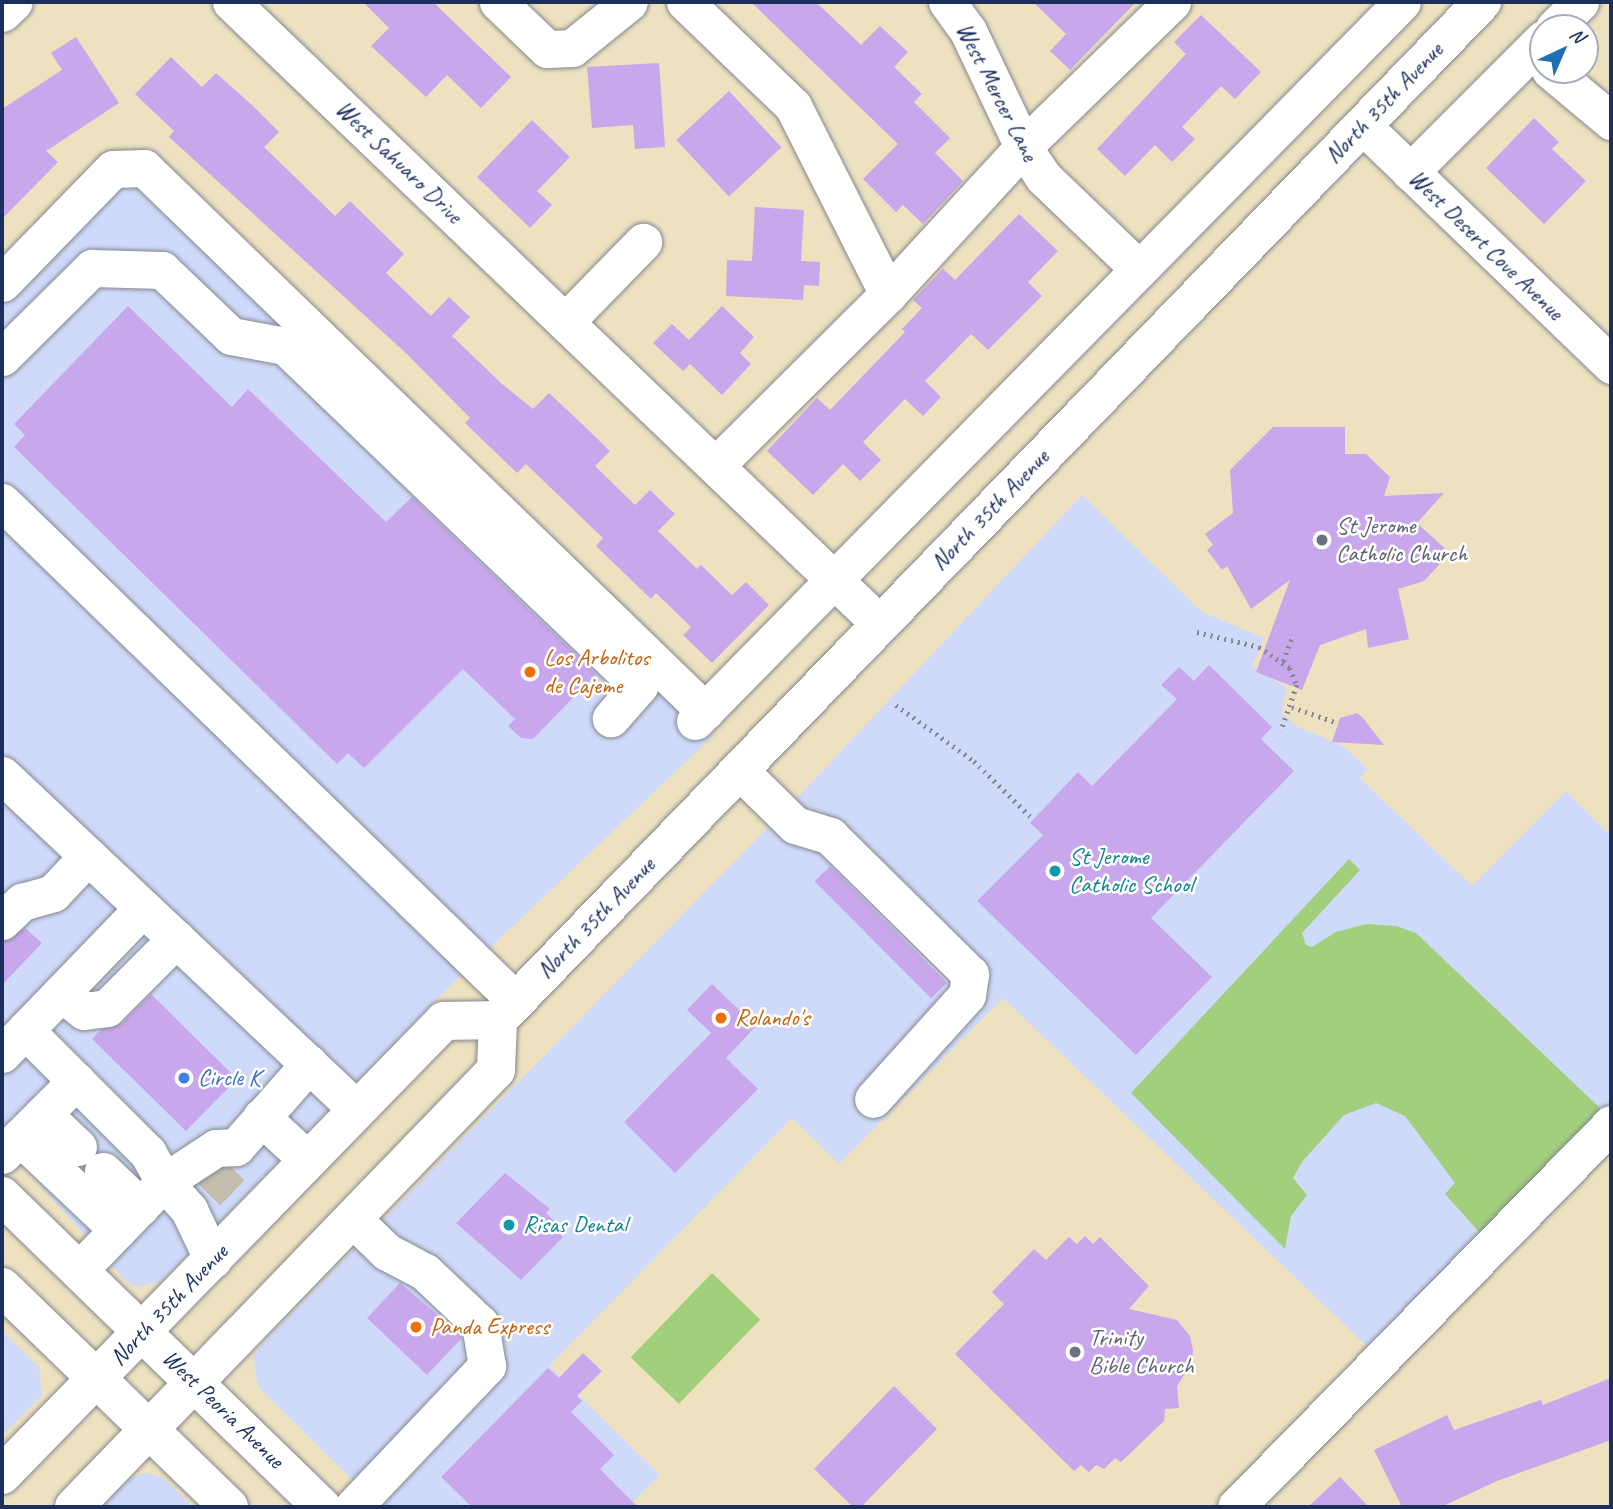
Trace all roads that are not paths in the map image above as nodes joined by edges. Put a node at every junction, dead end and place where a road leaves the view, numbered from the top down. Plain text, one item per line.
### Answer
1 (14, 2) edge
2 (231, 2) edge
3 (498, 2) edge
4 (629, 2) edge
5 (685, 2) edge
6 (947, 2) edge
7 (1172, 2) edge
8 (1402, 2) edge
9 (1482, 2) edge
10 (2, 13) edge
11 (1529, 65) edge
12 (1576, 84) edge
13 (1611, 121) edge
14 (1362, 125) junction
15 (1023, 147) junction
16 (1410, 172) junction
17 (643, 242) dead end
18 (1139, 269) junction
19 (2, 283) edge
20 (888, 293) junction
21 (565, 322) junction
22 (2, 357) edge
23 (1611, 365) edge
24 (716, 465) junction
25 (2, 502) edge
26 (834, 580) junction
27 (880, 624) junction
28 (611, 718) dead end
29 (739, 770) junction
30 (2, 775) edge
31 (88, 856) junction
32 (143, 908) junction
33 (2, 921) edge
34 (176, 939) junction
35 (61, 993) junction
36 (507, 1010) junction
37 (13, 1042) edge
38 (309, 1064) junction
39 (76, 1081) junction
40 (873, 1099) dead end
41 (357, 1109) junction
42 (261, 1117) junction
43 (1611, 1125) edge
44 (22, 1135) edge
45 (308, 1160) junction
46 (216, 1179) junction
47 (2, 1196) edge
48 (141, 1206) junction
49 (353, 1219) junction
50 (213, 1260) junction
51 (79, 1270) junction
52 (2, 1287) edge
53 (144, 1332) junction
54 (98, 1378) junction
55 (196, 1383) junction
56 (150, 1430) junction
57 (2, 1475) edge
58 (74, 1507) edge
59 (229, 1507) edge
60 (322, 1507) edge
61 (353, 1507) edge
62 (1236, 1507) edge

1 - 10 street
2 - 21 street, West Sahuaro Drive
3 - 4 street
5 - 20 street
6 - 15 street, West Mercer Lane
7 - 15 street
8 - 18 street
9 - 14 main road, North 35th Avenue
11 - 16 street
12 - 13 street
14 - 16 street, West Desert Cove Avenue
14 - 27 main road, North 35th Avenue
15 - 18 street, West Mercer Lane
15 - 20 street
16 - 23 street, West Desert Cove Avenue
17 - 21 street
18 - 26 street
19 - 26 street
20 - 24 street
21 - 24 street, West Sahuaro Drive
22 - 28 street
24 - 26 street, West Sahuaro Drive
25 - 36 street
26 - 27 street, West Sahuaro Drive
27 - 29 main road, North 35th Avenue
29 - 36 main road, North 35th Avenue
29 - 40 street
30 - 31 street
31 - 32 street
31 - 33 street
32 - 34 street
32 - 35 street
34 - 35 street
34 - 38 street
35 - 37 street
36 - 41 main road, North 35th Avenue
36 - 49 main road
37 - 39 street
38 - 41 street
38 - 42 street
39 - 44 street
39 - 48 street
41 - 45 main road, North 35th Avenue
42 - 45 street
42 - 46 street
43 - 62 street
44 - 48 street
44 - 48 street
45 - 50 main road, North 35th Avenue
46 - 48 street
46 - 48 street
46 - 50 street
47 - 51 main road, West Peoria Avenue
48 - 51 street
49 - 55 main road
49 - 61 street
50 - 53 main road, North 35th Avenue
51 - 53 main road, West Peoria Avenue
52 - 54 main road
53 - 54 main road, North 35th Avenue
53 - 55 main road, West Peoria Avenue
54 - 56 main road
54 - 57 main road, North 35th Avenue
55 - 56 main road
55 - 60 main road, West Peoria Avenue
56 - 58 main road
56 - 59 main road

